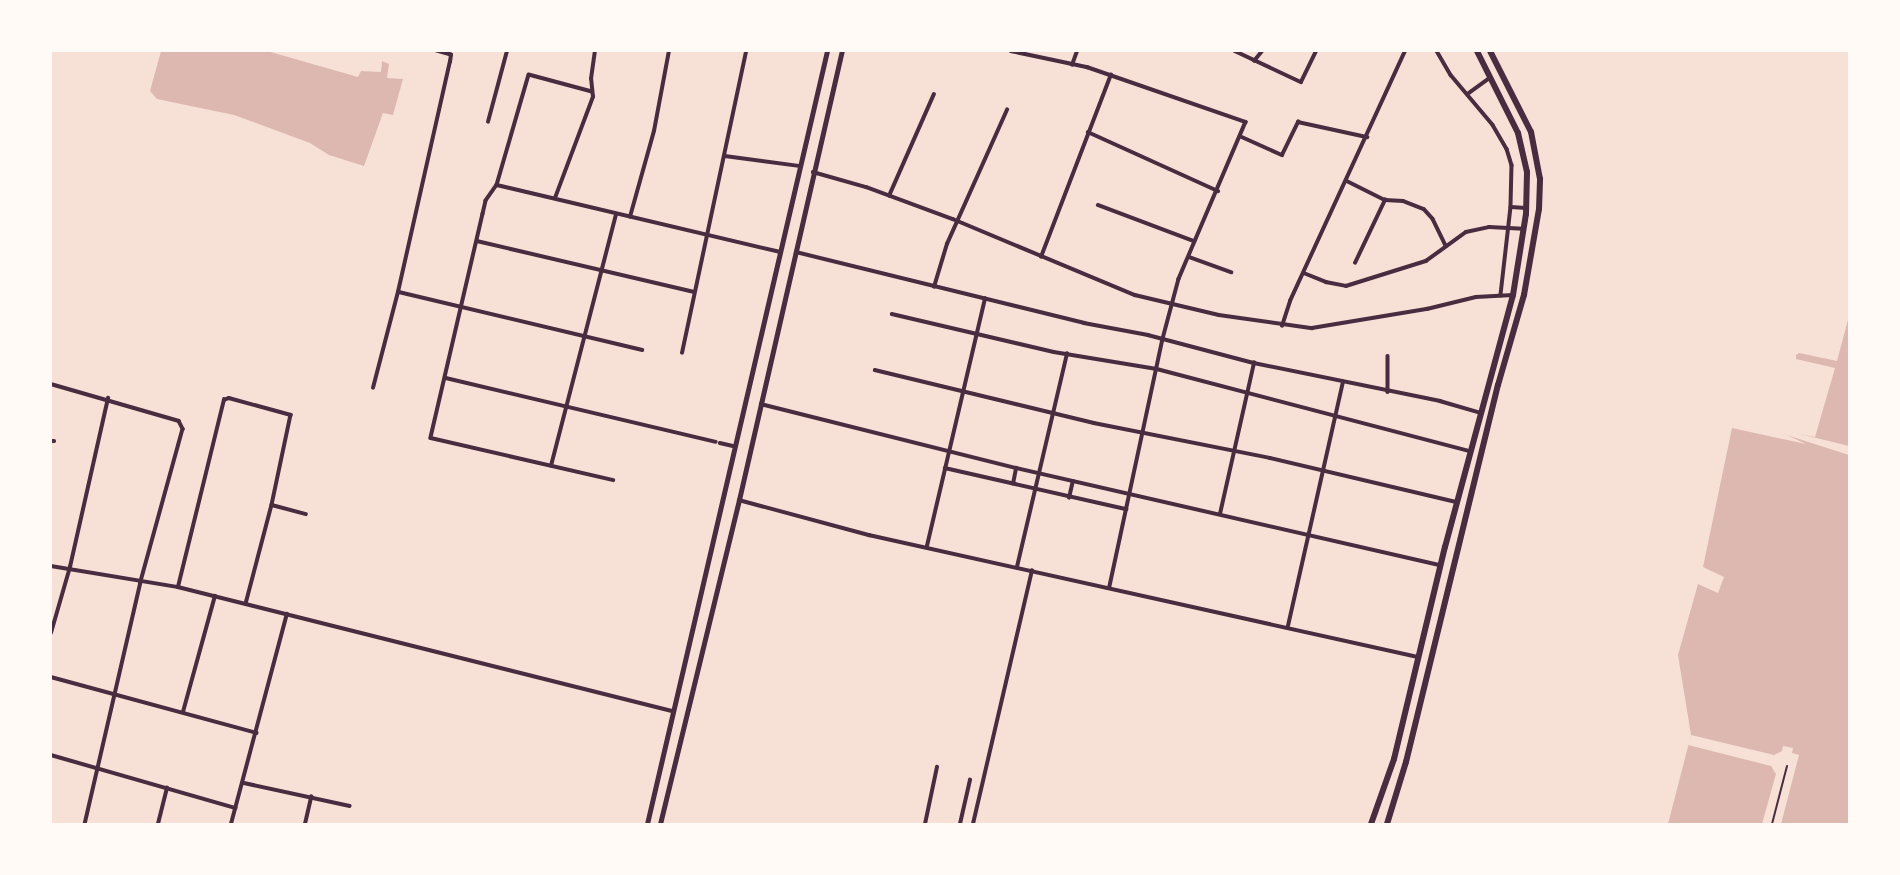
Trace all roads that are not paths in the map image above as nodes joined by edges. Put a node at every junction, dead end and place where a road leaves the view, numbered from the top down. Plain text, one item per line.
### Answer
1 (437, 51) edge
2 (506, 51) edge
3 (595, 51) edge
4 (670, 51) edge
5 (746, 51) edge
6 (827, 51) edge
7 (842, 51) edge
8 (1011, 51) edge
9 (1077, 51) edge
10 (1235, 51) edge
11 (1262, 51) edge
12 (1317, 51) edge
13 (1405, 51) edge
14 (1437, 51) edge
15 (1477, 51) edge
16 (1490, 51) edge
17 (1254, 61) junction
18 (1072, 65) junction
19 (1111, 75) junction
20 (1490, 78) junction
21 (592, 92) junction
22 (934, 94) dead end
23 (1469, 94) junction
24 (1007, 110) dead end
25 (488, 122) dead end
26 (1088, 132) junction
27 (1242, 137) junction
28 (1367, 137) junction
29 (725, 156) junction
30 (800, 166) junction
31 (813, 172) junction
32 (1347, 181) junction
33 (497, 185) junction
34 (1219, 191) junction
35 (890, 196) junction
36 (555, 199) junction
37 (1385, 200) junction
38 (1098, 205) dead end
39 (1511, 207) junction
40 (1527, 208) junction
41 (616, 214) junction
42 (630, 216) junction
43 (958, 221) junction
44 (1509, 228) junction
45 (1524, 229) junction
46 (708, 236) junction
47 (477, 241) junction
48 (1195, 241) junction
49 (1446, 246) junction
50 (780, 252) junction
51 (796, 253) junction
52 (1520, 253) junction
53 (1532, 255) junction
54 (1041, 257) junction
55 (1189, 257) junction
56 (1355, 263) dead end
57 (601, 271) junction
58 (1231, 272) dead end
59 (1304, 273) junction
60 (934, 287) junction
61 (398, 292) junction
62 (694, 292) junction
63 (1501, 295) junction
64 (1513, 295) junction
65 (985, 299) junction
66 (1172, 305) junction
67 (463, 309) junction
68 (892, 314) dead end
69 (1282, 326) junction
70 (977, 334) junction
71 (585, 338) junction
72 (1163, 339) junction
73 (642, 351) dead end
74 (682, 353) dead end
75 (1067, 354) junction
76 (1388, 356) dead end
77 (1254, 363) junction
78 (1157, 369) junction
79 (875, 370) dead end
80 (446, 378) junction
81 (1343, 382) junction
82 (51, 384) edge
83 (373, 388) dead end
84 (963, 391) junction
85 (1247, 392) junction
86 (1388, 393) junction
87 (108, 398) junction
88 (760, 404) junction
89 (567, 405) junction
90 (1053, 413) junction
91 (1480, 413) junction
92 (1335, 415) junction
93 (1142, 433) junction
94 (733, 446) junction
95 (949, 451) junction
96 (1234, 451) junction
97 (1470, 451) junction
98 (551, 466) junction
99 (1467, 467) junction
100 (945, 468) junction
101 (1016, 468) junction
102 (1321, 471) junction
103 (1479, 471) junction
104 (1040, 472) junction
105 (613, 480) dead end
106 (1073, 481) junction
107 (1013, 484) junction
108 (1035, 491) junction
109 (1130, 492) junction
110 (1069, 498) junction
111 (739, 500) junction
112 (1456, 502) junction
113 (272, 505) junction
114 (1126, 509) junction
115 (306, 514) dead end
116 (1220, 514) junction
117 (1306, 535) junction
118 (927, 547) junction
119 (1440, 565) junction
120 (51, 566) edge
121 (70, 567) junction
122 (1017, 567) junction
123 (1032, 571) junction
124 (141, 582) junction
125 (178, 587) junction
126 (1110, 587) junction
127 (215, 596) junction
128 (246, 604) junction
129 (288, 614) junction
130 (1287, 627) junction
131 (51, 633) edge
132 (1418, 657) junction
133 (51, 677) edge
134 (114, 695) junction
135 (672, 711) junction
136 (183, 712) junction
137 (257, 733) junction
138 (51, 755) edge
139 (1394, 759) junction
140 (1406, 762) junction
141 (1787, 766) dead end
142 (937, 767) dead end
143 (99, 769) junction
144 (970, 780) dead end
145 (244, 783) junction
146 (167, 789) junction
147 (312, 797) junction
148 (652, 799) junction
149 (666, 802) junction
150 (350, 806) dead end
151 (236, 808) junction
152 (85, 824) edge
153 (158, 824) edge
154 (231, 824) edge
155 (305, 824) edge
156 (647, 824) edge
157 (660, 824) edge
158 (925, 824) edge
159 (960, 824) edge
160 (973, 824) edge
161 (1371, 824) edge
162 (1387, 824) edge
163 (1772, 824) edge

1 - 61 street
2 - 25 street
3 - 21 street
4 - 42 street
5 - 29 street
6 - 30 street
7 - 31 street
8 - 18 street
9 - 18 street
10 - 17 street
11 - 17 street
12 - 17 street
13 - 28 street
14 - 23 street
15 - 20 highway
16 - 53 highway
18 - 19 street
19 - 26 street
19 - 27 street
20 - 23 street
20 - 40 highway
21 - 33 street
21 - 36 street
22 - 35 street
23 - 39 street
24 - 43 street
26 - 34 street
26 - 54 street
27 - 28 street
27 - 34 street
28 - 32 street
29 - 30 street
29 - 46 street
30 - 50 street
31 - 35 street
31 - 51 street
32 - 37 street
32 - 59 street
33 - 36 street
33 - 47 street
34 - 48 street
35 - 43 street
36 - 41 street
37 - 49 street
37 - 56 street
38 - 48 street
39 - 40 street
39 - 44 street
40 - 45 highway
41 - 42 street
41 - 57 street
42 - 46 street
43 - 54 street
43 - 60 street
44 - 45 street
44 - 49 street
44 - 63 street
45 - 52 highway
46 - 50 street
46 - 62 street
47 - 57 street
47 - 67 street
48 - 55 street
49 - 59 street
50 - 94 street
51 - 60 street
51 - 88 street
52 - 53 highway
52 - 64 highway
53 - 103 highway
54 - 66 street
55 - 58 street
55 - 66 street
57 - 62 street
57 - 71 street
59 - 69 street
60 - 65 street
61 - 67 street
61 - 83 street
62 - 74 street
63 - 64 street
63 - 69 street
64 - 91 highway
65 - 70 street
65 - 72 street
66 - 69 street
66 - 72 street
67 - 71 street
67 - 80 street
68 - 70 street
70 - 75 street
70 - 84 street
71 - 73 street
71 - 89 street
72 - 77 street
72 - 78 street
75 - 78 street
75 - 90 street
76 - 86 street
77 - 81 street
77 - 85 street
78 - 85 street
78 - 93 street
79 - 84 street
80 - 89 street
80 - 98 street
81 - 86 street
81 - 92 street
82 - 87 street
84 - 90 street
84 - 95 street
85 - 92 street
85 - 96 street
86 - 91 street
87 - 121 street
87 - 124 street
88 - 95 street
88 - 111 street
89 - 94 street
89 - 98 street
90 - 93 street
90 - 104 street
91 - 97 highway
92 - 97 street
92 - 102 street
93 - 96 street
93 - 109 street
94 - 135 street
95 - 100 street
95 - 101 street
96 - 102 street
96 - 116 street
97 - 99 highway
98 - 105 street
99 - 103 highway
99 - 112 highway
100 - 107 street
100 - 118 street
101 - 104 street
101 - 107 street
102 - 112 street
102 - 117 street
103 - 140 highway
104 - 106 street
104 - 108 street
106 - 109 street
106 - 110 street
107 - 108 street
108 - 110 street
108 - 122 street
109 - 114 street
109 - 116 street
110 - 114 street
111 - 118 street
111 - 149 street
112 - 119 highway
113 - 115 street
113 - 125 street
113 - 128 street
114 - 126 street
116 - 117 street
117 - 119 street
117 - 130 street
118 - 122 street
119 - 132 highway
120 - 121 street
121 - 124 street
121 - 131 street
122 - 123 street
123 - 126 street
123 - 160 street
124 - 125 street
124 - 134 street
125 - 127 street
126 - 130 street
127 - 128 street
127 - 136 street
128 - 129 street
129 - 135 street
129 - 137 street
130 - 132 street
132 - 139 highway
133 - 134 street
134 - 136 street
134 - 143 street
135 - 148 street
136 - 137 street
137 - 145 street
138 - 143 street
139 - 140 highway
139 - 161 highway
140 - 162 highway
141 - 163 lane
142 - 158 street
143 - 146 street
143 - 152 street
144 - 159 street
145 - 147 street
145 - 151 street
146 - 151 street
146 - 153 street
147 - 150 street
147 - 155 street
148 - 149 street
148 - 156 street
149 - 157 street
151 - 154 street

